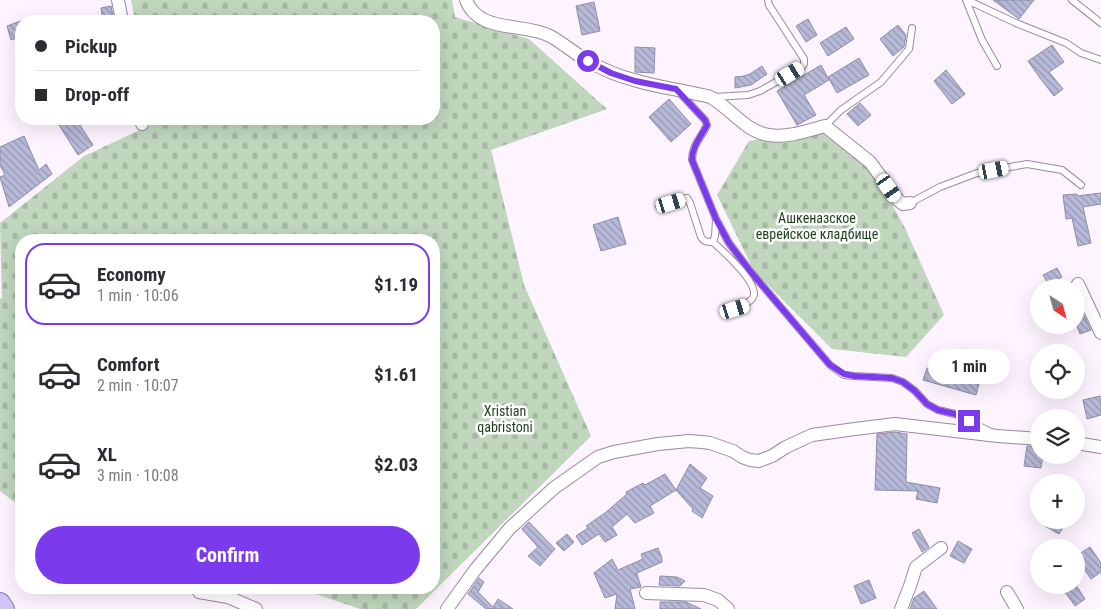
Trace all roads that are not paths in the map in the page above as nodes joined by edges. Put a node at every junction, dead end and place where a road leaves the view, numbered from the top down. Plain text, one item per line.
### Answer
1 (118, 0) edge
2 (466, 0) edge
3 (768, 0) edge
4 (967, 0) edge
5 (1072, 0) edge
6 (121, 15) edge
7 (1101, 23) edge
8 (912, 28) dead end
9 (1101, 60) edge
10 (997, 66) dead end
11 (676, 89) junction
12 (711, 97) junction
13 (825, 126) junction
14 (1081, 185) dead end
15 (910, 203) joint
16 (660, 206) dead end
17 (716, 219) junction
18 (713, 242) junction
19 (1085, 299) edge
20 (728, 308) dead end
21 (1101, 333) edge
22 (998, 436) junction
23 (1030, 438) edge
24 (1085, 444) edge
25 (1101, 447) edge
26 (941, 548) dead end
27 (1007, 592) dead end
28 (646, 593) dead end
29 (211, 594) edge
30 (0, 603) edge
31 (4, 609) edge
32 (256, 609) edge
33 (447, 609) edge
34 (728, 609) edge
35 (901, 609) edge
36 (1017, 609) edge

1 - 6 street
2 - 11 street
3 - 12 lane
4 - 9 lane
4 - 10 lane
5 - 7 lane
8 - 13 lane
11 - 12 street
11 - 17 lane
12 - 13 street
13 - 15 street
14 - 15 lane
16 - 18 lane
17 - 18 lane
17 - 22 lane
18 - 20 lane
19 - 21 street
22 - 23 street
22 - 33 street
24 - 25 street
26 - 35 street
27 - 36 street
28 - 34 street
29 - 32 street
30 - 31 main road

